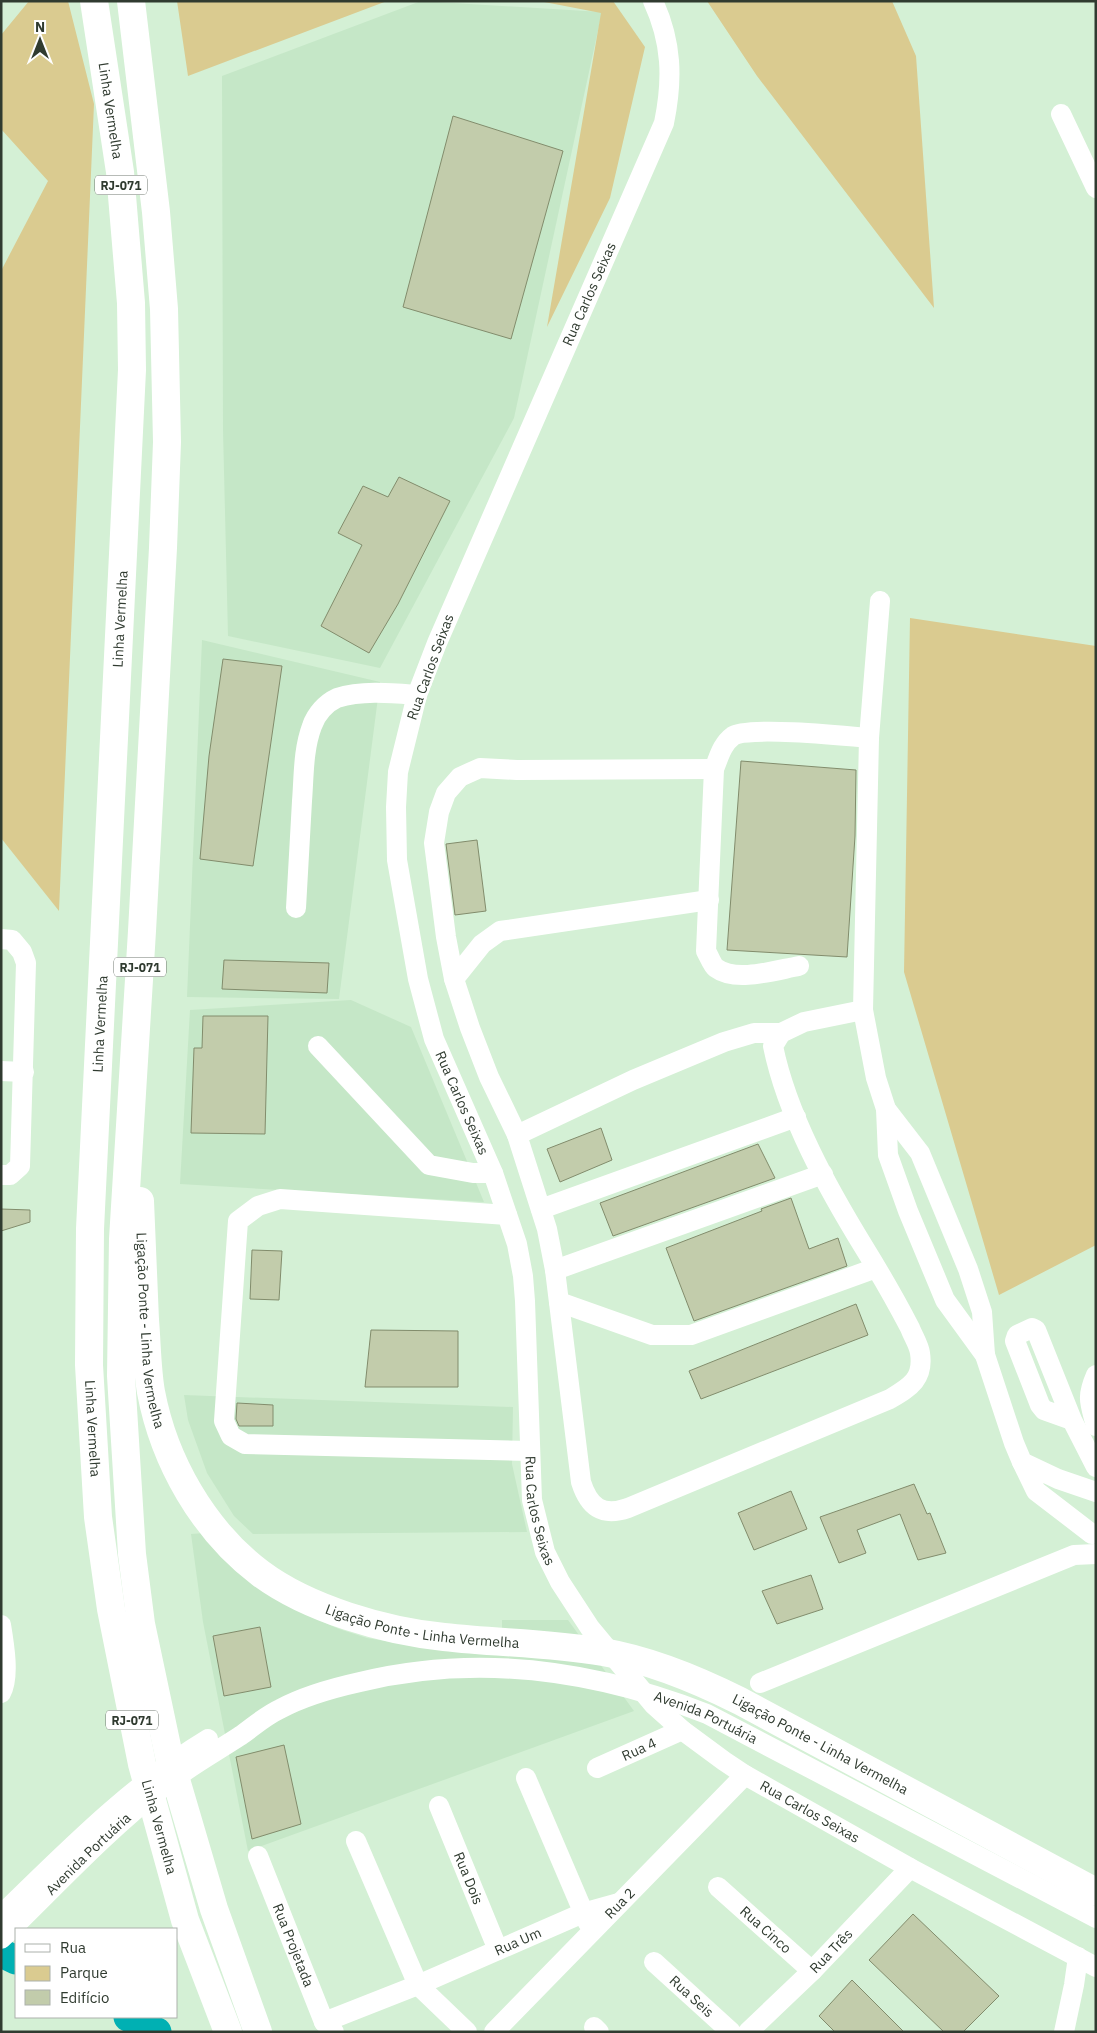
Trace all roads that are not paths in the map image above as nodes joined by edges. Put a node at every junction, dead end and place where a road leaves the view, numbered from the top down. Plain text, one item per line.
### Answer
1 (94, 1) edge
2 (131, 1) edge
3 (653, 2) edge
4 (1061, 114) dead end
5 (1096, 188) edge
6 (880, 600) dead end
7 (417, 695) junction
8 (869, 738) junction
9 (714, 769) junction
10 (708, 900) junction
11 (296, 908) dead end
12 (1, 939) edge
13 (799, 966) dead end
14 (454, 979) junction
15 (864, 1010) junction
16 (781, 1032) junction
17 (318, 1046) dead end
18 (134, 1049) junction
19 (1, 1071) edge
20 (24, 1072) junction
21 (886, 1108) junction
22 (796, 1117) junction
23 (517, 1135) junction
24 (493, 1173) junction
25 (823, 1174) junction
26 (1, 1175) edge
27 (541, 1210) junction
28 (507, 1215) junction
29 (876, 1268) junction
30 (555, 1270) junction
31 (559, 1302) junction
32 (984, 1355) junction
33 (1096, 1375) edge
34 (1072, 1420) dead end
35 (1095, 1420) edge
36 (530, 1451) junction
37 (1022, 1462) junction
38 (1096, 1467) edge
39 (1096, 1492) edge
40 (1094, 1531) edge
41 (1096, 1554) edge
42 (1074, 1555) junction
43 (1, 1625) edge
44 (760, 1683) dead end
45 (1, 1693) edge
46 (281, 1708) junction
47 (682, 1730) junction
48 (597, 1768) dead end
49 (745, 1774) junction
50 (526, 1778) dead end
51 (439, 1806) dead end
52 (356, 1841) dead end
53 (258, 1856) dead end
54 (910, 1868) junction
55 (718, 1887) dead end
56 (1096, 1892) edge
57 (619, 1903) junction
58 (583, 1912) junction
59 (1, 1915) edge
60 (1096, 1918) edge
61 (592, 1932) junction
62 (1, 1939) edge
63 (498, 1950) junction
64 (1078, 1957) junction
65 (654, 1962) dead end
66 (1096, 1967) edge
67 (812, 1971) junction
68 (418, 1985) junction
69 (329, 2027) edge
70 (228, 2032) edge
71 (258, 2032) edge
72 (467, 2032) edge
73 (494, 2032) edge
74 (731, 2032) edge
75 (748, 2032) edge
76 (1064, 2032) edge

1 - 70 highway, Linha Vermelha / RJ-071
2 - 18 highway, Linha Vermelha / RJ-071
3 - 7 street, Rua Carlos Seixas
4 - 5 street
6 - 8 street
7 - 11 street
7 - 24 street, Rua Carlos Seixas
8 - 9 street
8 - 15 street
9 - 10 street
9 - 14 street
10 - 13 street
10 - 14 street
12 - 20 street
14 - 23 street
15 - 16 street
15 - 21 street
16 - 22 street
16 - 23 street
17 - 24 street
18 - 56 highway, Ligação Ponte - Linha Vermelha
18 - 71 highway, Linha Vermelha / RJ-071
19 - 20 street
20 - 26 street
21 - 32 street
21 - 32 street
22 - 25 street
22 - 27 street
23 - 27 street
24 - 28 street, Rua Carlos Seixas
25 - 29 street
25 - 30 street
27 - 30 street
28 - 36 street, Rua Carlos Seixas
28 - 36 street
29 - 31 street
29 - 31 street
30 - 31 street
32 - 37 street
33 - 35 street
34 - 38 street
36 - 47 street, Rua Carlos Seixas
37 - 39 street
37 - 40 street
40 - 42 street
41 - 42 street
42 - 44 street
43 - 45 street
46 - 59 street, Avenida Portuária
46 - 60 street, Avenida Portuária
46 - 62 street, Avenida Portuária
47 - 48 street, Rua 4
47 - 49 street, Rua Carlos Seixas
49 - 54 street, Rua Carlos Seixas
49 - 57 street, Rua 2
50 - 58 street
51 - 63 street, Rua Dois
52 - 68 street
53 - 69 street, Rua Projetada
54 - 64 street, Rua Carlos Seixas
54 - 67 street, Rua Três
55 - 67 street, Rua Cinco
57 - 58 street, Rua Um
57 - 61 street, Rua 2
58 - 61 street
58 - 63 street, Rua Um
61 - 73 street, Rua 2
63 - 68 street, Rua Um
64 - 66 street, Rua Carlos Seixas
64 - 76 street
65 - 74 street, Rua Seis
67 - 75 street, Rua Três
68 - 69 street, Rua Um
68 - 72 street

